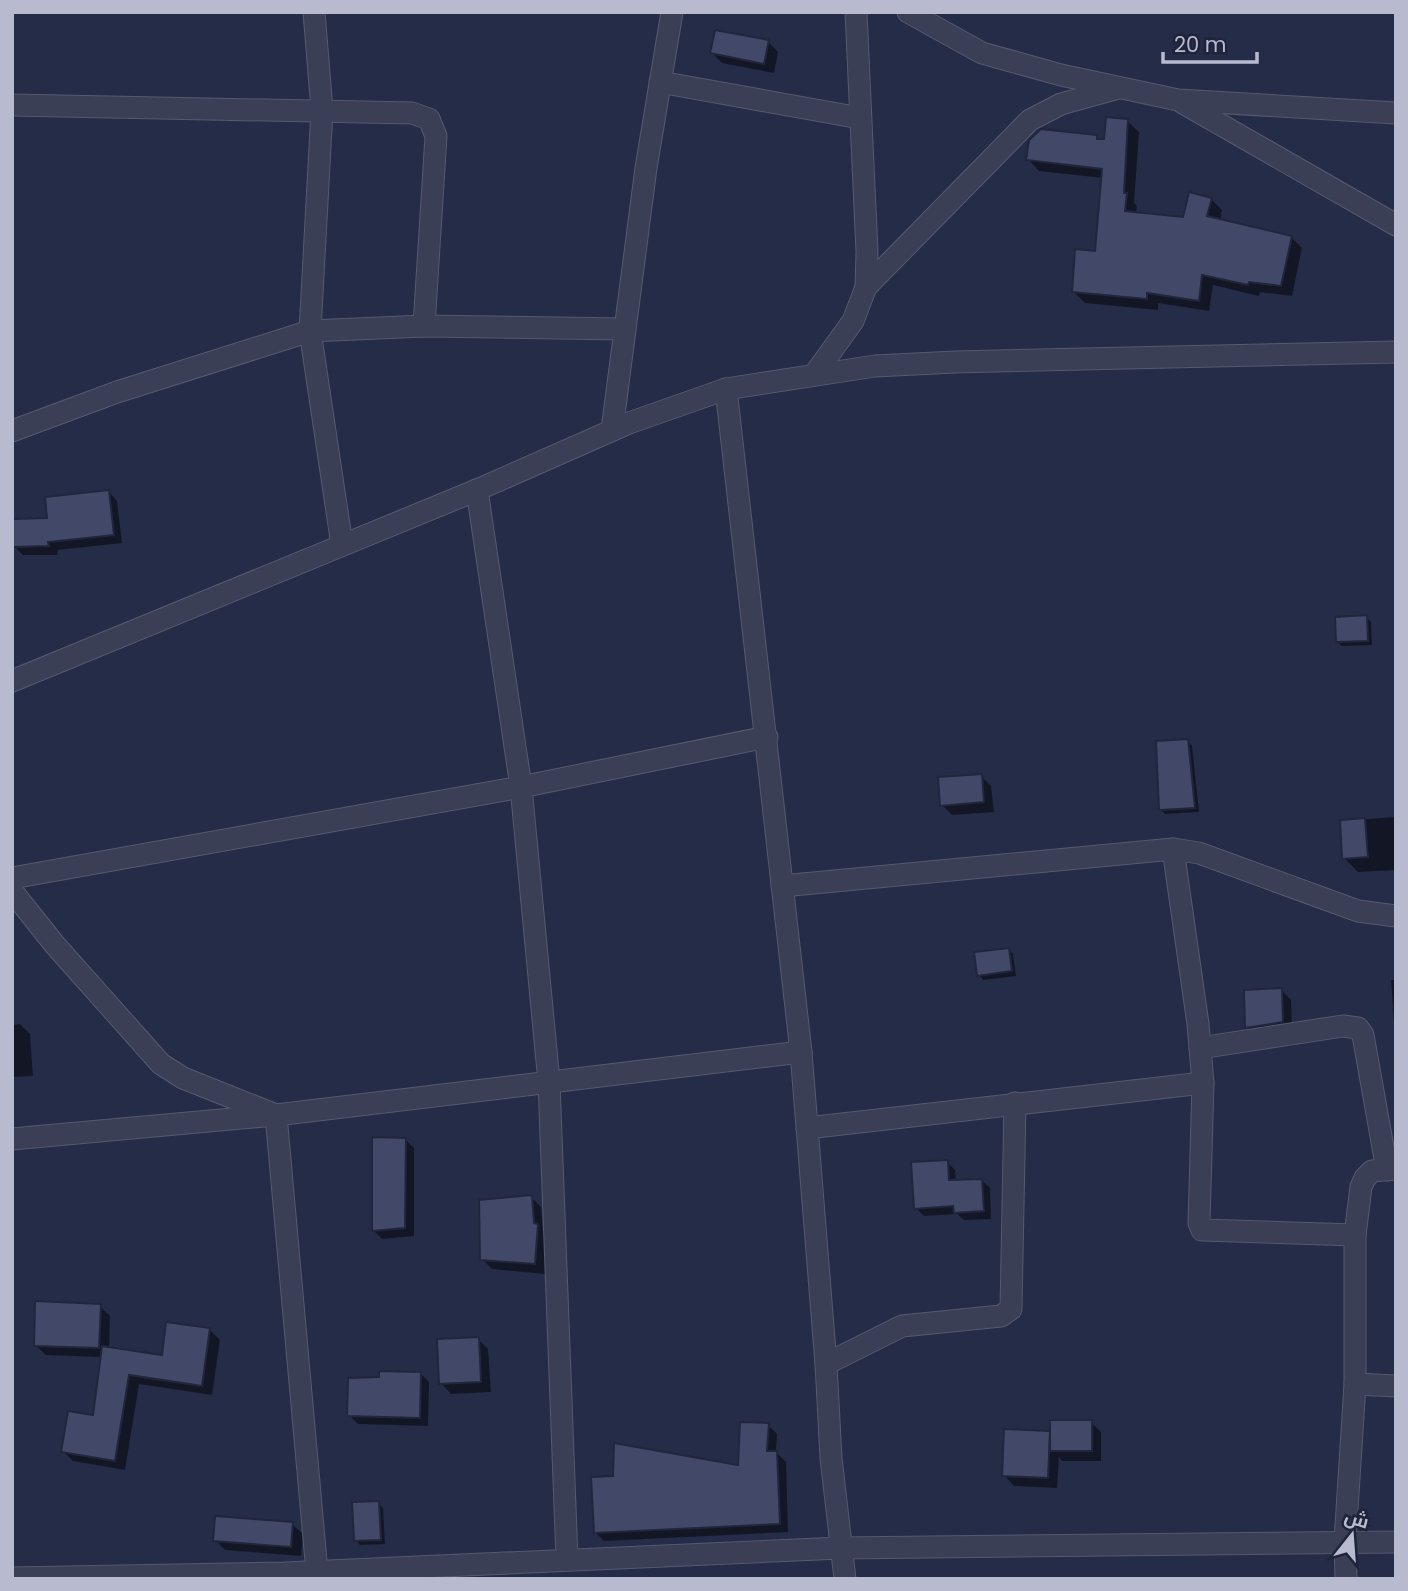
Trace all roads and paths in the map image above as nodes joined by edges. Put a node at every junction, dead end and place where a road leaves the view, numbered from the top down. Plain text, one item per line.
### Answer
1 (314, 12) edge
2 (672, 12) edge
3 (856, 12) edge
4 (908, 12) edge
5 (660, 82) junction
6 (1124, 87) junction
7 (1178, 100) junction
8 (12, 105) edge
9 (322, 110) junction
10 (1396, 113) edge
11 (860, 118) junction
12 (1396, 225) edge
13 (866, 287) junction
14 (424, 326) junction
15 (625, 329) junction
16 (310, 331) junction
17 (1396, 352) edge
18 (814, 375) junction
19 (726, 389) junction
20 (612, 430) junction
21 (12, 431) edge
22 (477, 489) junction
23 (342, 545) junction
24 (12, 681) edge
25 (766, 737) junction
26 (521, 787) junction
27 (1173, 849) junction
28 (12, 878) edge
29 (782, 886) junction
30 (12, 891) edge
31 (1396, 916) edge
32 (1200, 1048) junction
33 (801, 1052) junction
34 (549, 1082) junction
35 (1203, 1083) junction
36 (1015, 1104) junction
37 (276, 1115) junction
38 (807, 1128) junction
39 (12, 1139) edge
40 (1391, 1170) edge
41 (1355, 1235) junction
42 (826, 1364) junction
43 (1355, 1384) junction
44 (1396, 1386) edge
45 (1345, 1541) junction
46 (1396, 1542) edge
47 (841, 1548) junction
48 (567, 1560) junction
49 (593, 1569) edge
50 (317, 1572) junction
51 (285, 1576) edge
52 (12, 1578) edge
53 (845, 1579) edge
54 (1346, 1579) edge

1 - 9 street
2 - 5 street
3 - 11 street
4 - 6 street
5 - 11 street
5 - 15 street
6 - 7 street
6 - 13 street
7 - 10 street
7 - 12 street
8 - 9 street
9 - 14 street
9 - 16 street
11 - 13 street
13 - 18 street
14 - 15 street
14 - 16 street
15 - 20 street
16 - 21 street
16 - 23 street
17 - 18 street
18 - 19 street
19 - 20 street
19 - 25 street
20 - 22 street
22 - 23 street
22 - 26 street
23 - 24 street
25 - 26 street
25 - 29 street
26 - 28 street
26 - 34 street
27 - 29 street
27 - 31 street
27 - 32 street
29 - 33 street
30 - 37 street
32 - 35 street
32 - 40 street
33 - 34 street
33 - 38 street
34 - 37 street
34 - 48 street
35 - 36 street
35 - 41 street
36 - 38 street
36 - 42 street
37 - 39 street
37 - 50 street
38 - 42 street
40 - 41 street
41 - 43 street
42 - 47 street
43 - 44 street
43 - 45 street
45 - 46 street
45 - 47 street
45 - 54 street
47 - 49 street
47 - 53 street
48 - 49 street
48 - 50 street
50 - 51 street
51 - 52 street

